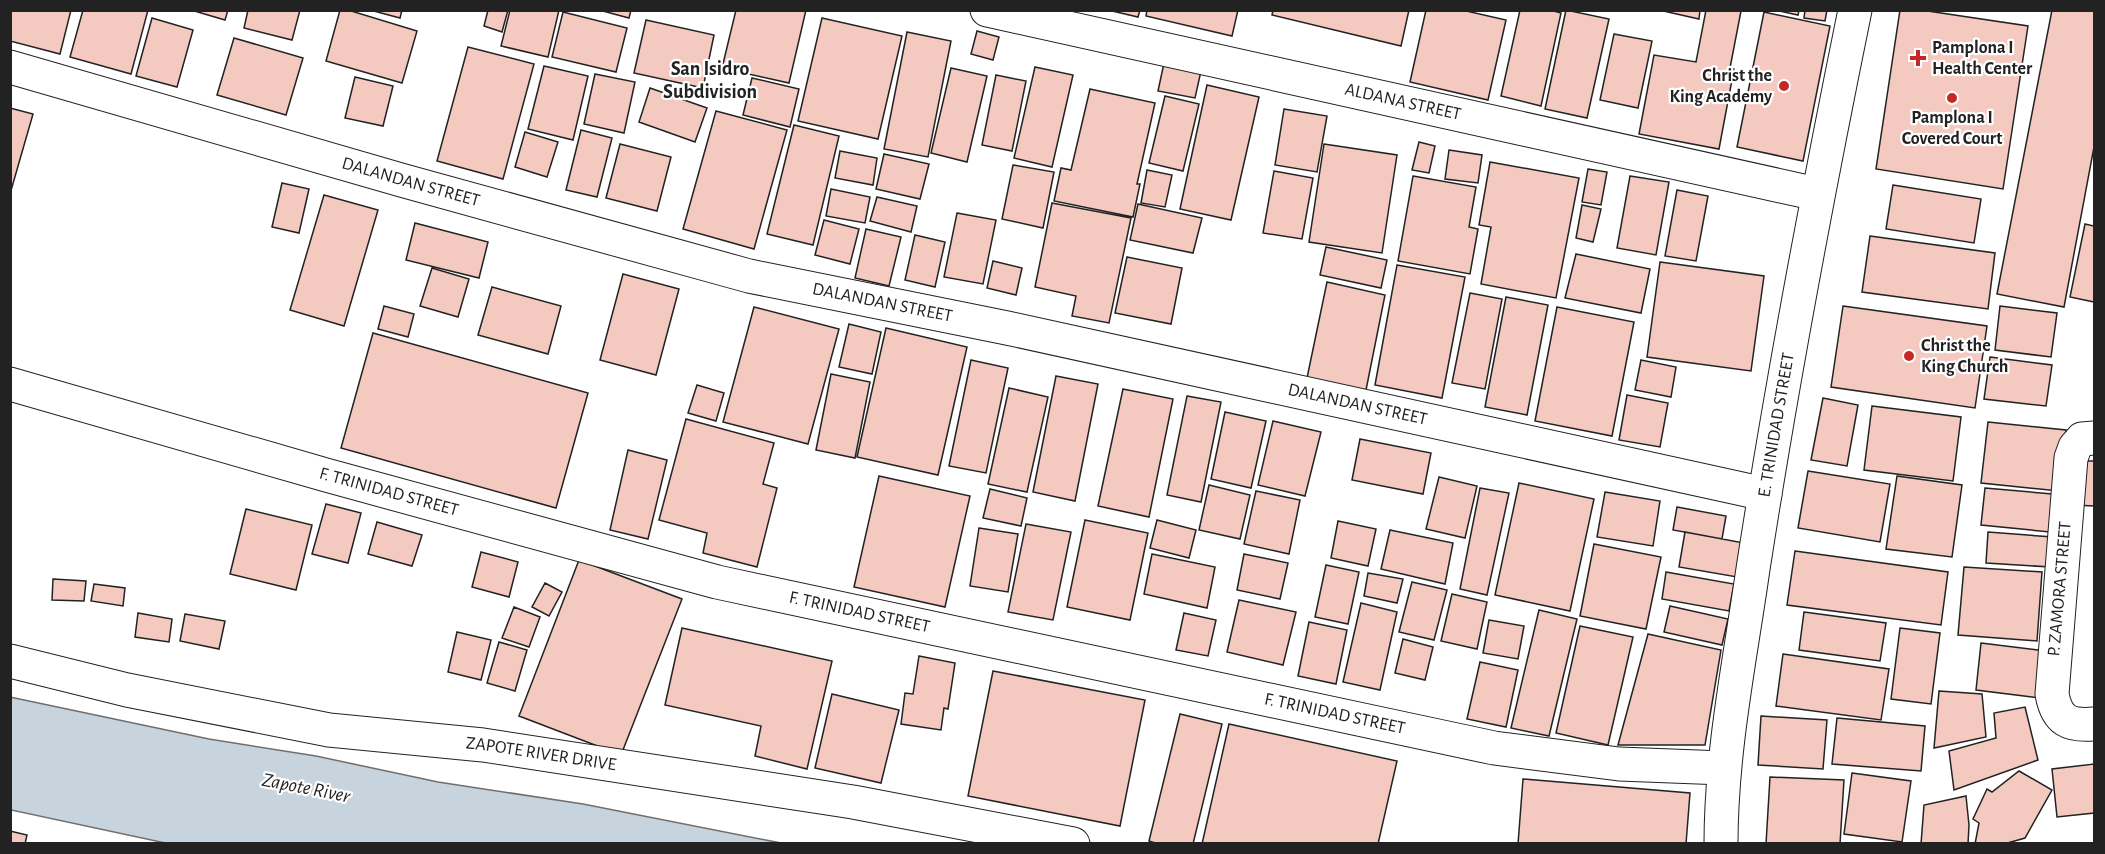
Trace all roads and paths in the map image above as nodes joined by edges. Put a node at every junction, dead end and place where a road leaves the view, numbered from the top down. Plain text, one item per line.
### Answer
1 (987, 10) edge
2 (1855, 10) edge
3 (10, 67) edge
4 (1817, 194) junction
5 (10, 384) edge
6 (2094, 438) edge
7 (1765, 494) junction
8 (10, 661) edge
9 (2094, 724) edge
10 (1724, 768) junction
11 (1073, 843) edge
12 (1721, 843) edge

1 - 4 street, ALDANA STREET
2 - 4 street, E. TRINIDAD STREET
3 - 7 street, DALANDAN STREET
4 - 7 street, E. TRINIDAD STREET
5 - 10 street, F. TRINIDAD STREET
6 - 9 street, P. ZAMORA STREET
7 - 10 street, E. TRINIDAD STREET
8 - 11 street, ZAPOTE RIVER DRIVE
10 - 12 street, E. TRINIDAD STREET

